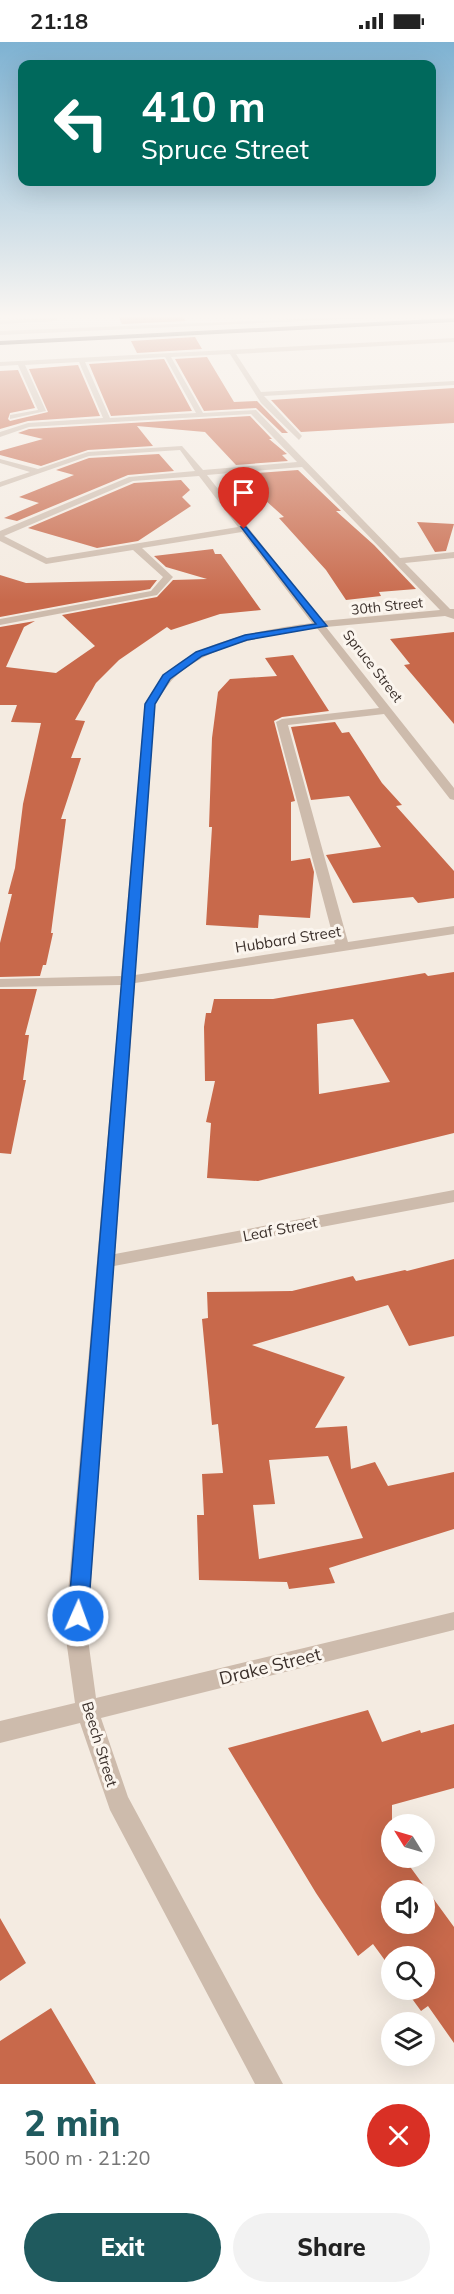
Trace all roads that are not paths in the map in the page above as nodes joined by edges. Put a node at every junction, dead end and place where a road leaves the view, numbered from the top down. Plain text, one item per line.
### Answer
1 (41, 411) edge
2 (103, 411) edge
3 (199, 411) edge
4 (275, 411) edge
5 (201, 415) junction
6 (13, 417) dead end
7 (107, 420) junction
8 (0, 435) edge
9 (299, 438) dead end
10 (0, 461) edge
11 (304, 464) junction
12 (36, 471) junction
13 (202, 474) junction
14 (0, 485) edge
15 (244, 529) junction
16 (0, 535) edge
17 (135, 547) junction
18 (454, 555) edge
19 (397, 561) junction
20 (452, 615) edge
21 (0, 622) edge
22 (322, 626) junction
23 (387, 710) junction
24 (454, 796) edge
25 (454, 930) edge
26 (343, 947) junction
27 (128, 980) junction
28 (0, 982) edge
29 (454, 1196) edge
30 (105, 1262) junction
31 (454, 1621) edge
32 (87, 1711) junction
33 (0, 1732) edge
34 (270, 2084) edge

1 - 6 street
2 - 7 street
3 - 5 street
4 - 9 street
5 - 7 street
5 - 11 street
7 - 8 street
10 - 12 street
11 - 13 street
11 - 19 street
12 - 13 street, Spruce Street
12 - 14 street, Spruce Street
13 - 15 street, Spruce Street
13 - 16 street
15 - 17 street
15 - 22 street, Spruce Street
16 - 17 street
17 - 21 street
18 - 19 street
19 - 20 street
20 - 22 street, 30th Street
22 - 23 street, Spruce Street
22 - 27 street, Beech Street
23 - 24 street, Spruce Street
23 - 26 street
25 - 26 street, Hubbard Street
26 - 27 street, Hubbard Street
27 - 28 street, Hubbard Street
27 - 30 street, Beech Street
29 - 30 street, Leaf Street
30 - 32 street, Beech Street
31 - 32 street, Drake Street
32 - 33 street, Drake Street
32 - 34 street, Beech Street

